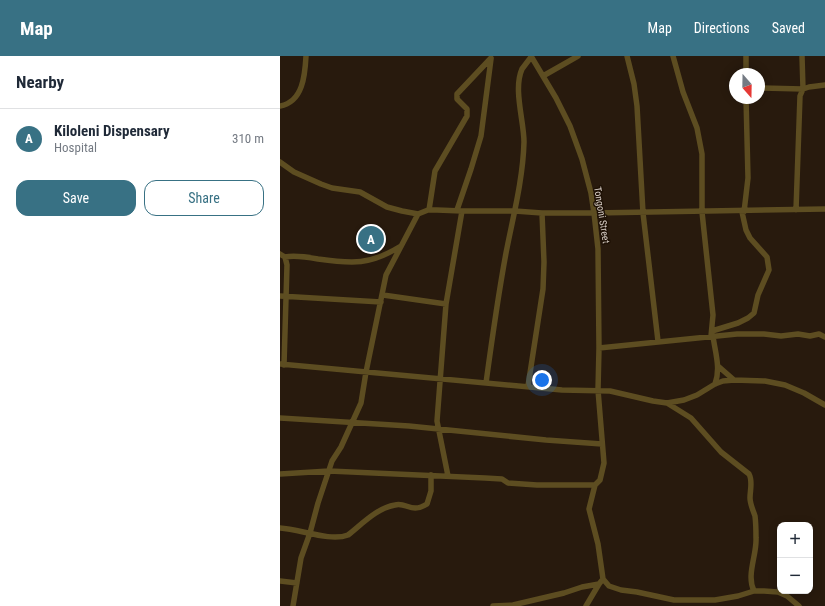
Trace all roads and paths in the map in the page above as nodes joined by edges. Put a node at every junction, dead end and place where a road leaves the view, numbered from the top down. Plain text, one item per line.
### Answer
1 (306, 56) edge
2 (531, 56) edge
3 (578, 56) edge
4 (627, 56) edge
5 (673, 56) edge
6 (746, 56) edge
7 (802, 56) edge
8 (491, 57) edge
9 (746, 68) edge
10 (543, 76) junction
11 (825, 86) edge
12 (765, 88) edge
13 (803, 89) junction
14 (746, 104) edge
15 (280, 106) edge
16 (280, 162) edge
17 (429, 210) junction
18 (796, 210) junction
19 (825, 210) edge
20 (459, 211) junction
21 (515, 211) junction
22 (702, 212) junction
23 (743, 212) junction
24 (542, 213) junction
25 (594, 213) junction
26 (643, 213) junction
27 (418, 214) junction
28 (403, 245) junction
29 (282, 256) edge
30 (383, 295) junction
31 (283, 296) edge
32 (381, 302) junction
33 (446, 304) junction
34 (712, 334) junction
35 (825, 337) edge
36 (658, 341) junction
37 (599, 348) junction
38 (282, 364) edge
39 (718, 366) junction
40 (366, 372) junction
41 (441, 379) junction
42 (734, 380) junction
43 (486, 383) junction
44 (715, 384) junction
45 (528, 386) junction
46 (598, 390) junction
47 (667, 403) junction
48 (825, 405) edge
49 (280, 418) edge
50 (352, 422) junction
51 (438, 430) junction
52 (602, 444) junction
53 (328, 471) junction
54 (280, 474) edge
55 (431, 475) junction
56 (448, 476) junction
57 (595, 485) junction
58 (280, 528) edge
59 (310, 533) junction
60 (280, 581) edge
61 (601, 581) junction
62 (297, 583) junction
63 (754, 591) junction
64 (293, 606) edge
65 (493, 606) edge
66 (586, 606) edge
67 (799, 606) edge

1 - 15 street
2 - 10 street, Tongoni Street
2 - 21 street
3 - 10 street
4 - 26 street
5 - 22 street
6 - 9 street
7 - 13 street
8 - 17 street
8 - 20 street
10 - 25 street, Tongoni Street
11 - 13 street
12 - 13 street
13 - 18 street
14 - 23 street
16 - 27 street
17 - 20 street
17 - 27 street
18 - 19 street
18 - 23 street
20 - 21 street
20 - 33 street
21 - 24 street
21 - 43 street
22 - 23 street
22 - 26 street
22 - 34 street
23 - 34 street
24 - 25 street
24 - 45 street
25 - 26 street
25 - 37 street, Tongoni Street
26 - 36 street
27 - 28 street
28 - 29 street
28 - 30 street
29 - 31 street
30 - 32 street
30 - 33 street
31 - 32 street
31 - 38 street
32 - 40 street
33 - 41 street
34 - 35 street
34 - 36 street
34 - 39 street
36 - 37 street
37 - 46 street, Tongoni Street
38 - 40 street
39 - 42 street
39 - 44 street
40 - 41 street
40 - 50 street
41 - 43 street
41 - 51 street
42 - 44 street
42 - 48 street
43 - 45 street
44 - 47 street
45 - 46 street
46 - 47 street
46 - 52 street, Tongoni Street
47 - 63 street
49 - 50 street
50 - 51 street
50 - 53 street
51 - 52 street
51 - 56 street
52 - 57 street, Tongoni Street
53 - 54 street
53 - 55 street
53 - 59 street
55 - 56 street
55 - 59 street
56 - 57 street
57 - 61 street, Tongoni Street
58 - 59 street
59 - 62 street
60 - 62 street
61 - 63 street
61 - 65 street
61 - 66 street
62 - 64 street
63 - 67 street

